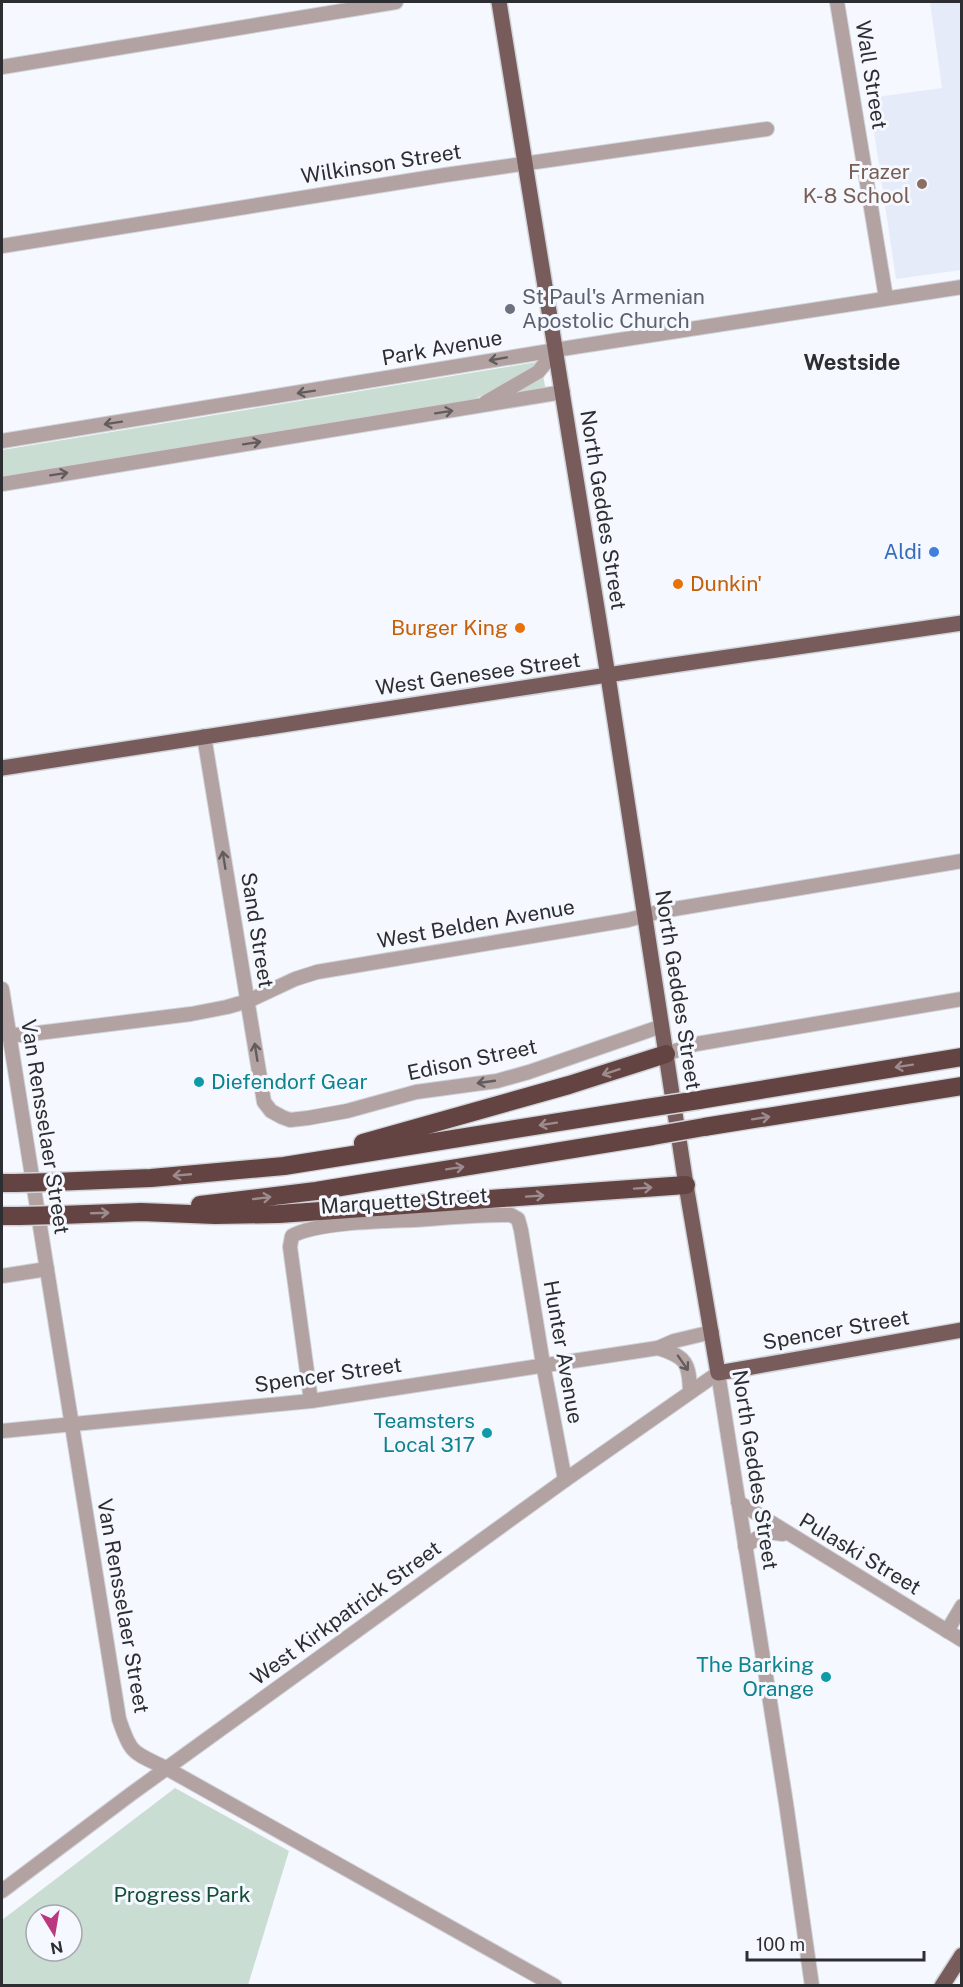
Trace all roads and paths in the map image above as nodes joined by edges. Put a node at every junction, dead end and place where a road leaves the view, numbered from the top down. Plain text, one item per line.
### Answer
1 (396, 2) edge
2 (499, 2) edge
3 (837, 2) edge
4 (2, 67) edge
5 (767, 129) dead end
6 (525, 164) junction
7 (2, 246) edge
8 (962, 286) edge
9 (886, 298) junction
10 (556, 350) junction
11 (562, 392) junction
12 (479, 406) junction
13 (2, 441) edge
14 (2, 484) edge
15 (962, 623) edge
16 (608, 676) junction
17 (204, 736) junction
18 (2, 768) edge
19 (962, 861) edge
20 (646, 916) junction
21 (2, 989) edge
22 (962, 999) edge
23 (248, 1001) junction
24 (662, 1026) junction
25 (5, 1034) edge
26 (666, 1054) junction
27 (962, 1057) edge
28 (962, 1086) edge
29 (287, 1119) joint
30 (241, 1170) junction
31 (8, 1183) edge
32 (686, 1185) junction
33 (141, 1212) junction
34 (10, 1216) edge
35 (521, 1230) joint
36 (47, 1269) junction
37 (2, 1276) edge
38 (712, 1332) junction
39 (961, 1333) edge
40 (658, 1348) junction
41 (543, 1364) junction
42 (718, 1373) junction
43 (690, 1391) junction
44 (311, 1401) junction
45 (72, 1424) junction
46 (2, 1431) edge
47 (565, 1480) junction
48 (738, 1502) junction
49 (788, 1535) junction
50 (745, 1546) junction
51 (962, 1606) edge
52 (947, 1631) junction
53 (962, 1640) edge
54 (166, 1768) junction
55 (2, 1891) edge
56 (962, 1955) edge
57 (555, 1986) edge
58 (812, 1986) edge
59 (942, 1986) edge

1 - 4 street
2 - 6 main road, North Geddes Street
3 - 9 street, Wall Street
5 - 6 street, Wilkinson Street
6 - 7 street, Wilkinson Street
6 - 10 main road, North Geddes Street
8 - 9 street, Park Avenue
9 - 10 street, Park Avenue
10 - 11 main road, North Geddes Street
10 - 12 street
10 -> 13 street, Park Avenue
11 - 12 street
11 - 16 main road, North Geddes Street
14 -> 12 street
15 - 16 main road, West Genesee Street
16 - 17 main road, West Genesee Street
16 - 20 main road, North Geddes Street
17 - 18 main road, West Genesee Street
23 -> 17 street, Sand Street
19 - 20 street, West Belden Avenue
20 - 23 street, West Belden Avenue
20 - 24 main road, North Geddes Street
21 - 25 street, Van Rensselaer Street
22 - 26 street
23 - 25 street, West Belden Avenue
29 -> 23 street, Sand Street
24 - 26 main road, North Geddes Street
24 -> 29 street, Edison Street
25 - 36 street, Van Rensselaer Street
26 -> 30 highway
26 - 32 main road, North Geddes Street
27 -> 30 highway, bridge
33 -> 28 highway, bridge
30 -> 31 highway, bridge
33 -> 32 highway
32 - 38 main road, North Geddes Street
34 -> 33 highway, bridge
35 - 41 street, Hunter Avenue
35 - 44 street, Marquette Street
36 - 37 street
36 - 45 street, Van Rensselaer Street
38 - 40 street, Spencer Street
38 - 42 main road, North Geddes Street
39 - 42 main road, Spencer Street
40 - 41 street, Spencer Street
40 -> 43 street
41 - 44 street, Spencer Street
41 - 47 street, Hunter Avenue
42 - 43 street, West Kirkpatrick Street
42 - 48 street, North Geddes Street
43 - 47 street, West Kirkpatrick Street
44 - 45 street, Spencer Street
45 - 46 street, Spencer Street
45 - 54 street, Van Rensselaer Street
47 - 54 street, West Kirkpatrick Street
48 - 49 street, Pulaski Street
48 - 50 street, North Geddes Street
49 - 50 street
49 - 52 street, Pulaski Street
50 - 58 street, North Geddes Street
51 - 52 street
52 - 53 street, Pulaski Street
54 - 55 street, West Kirkpatrick Street
54 - 57 street, Van Rensselaer Street
56 - 59 main road

